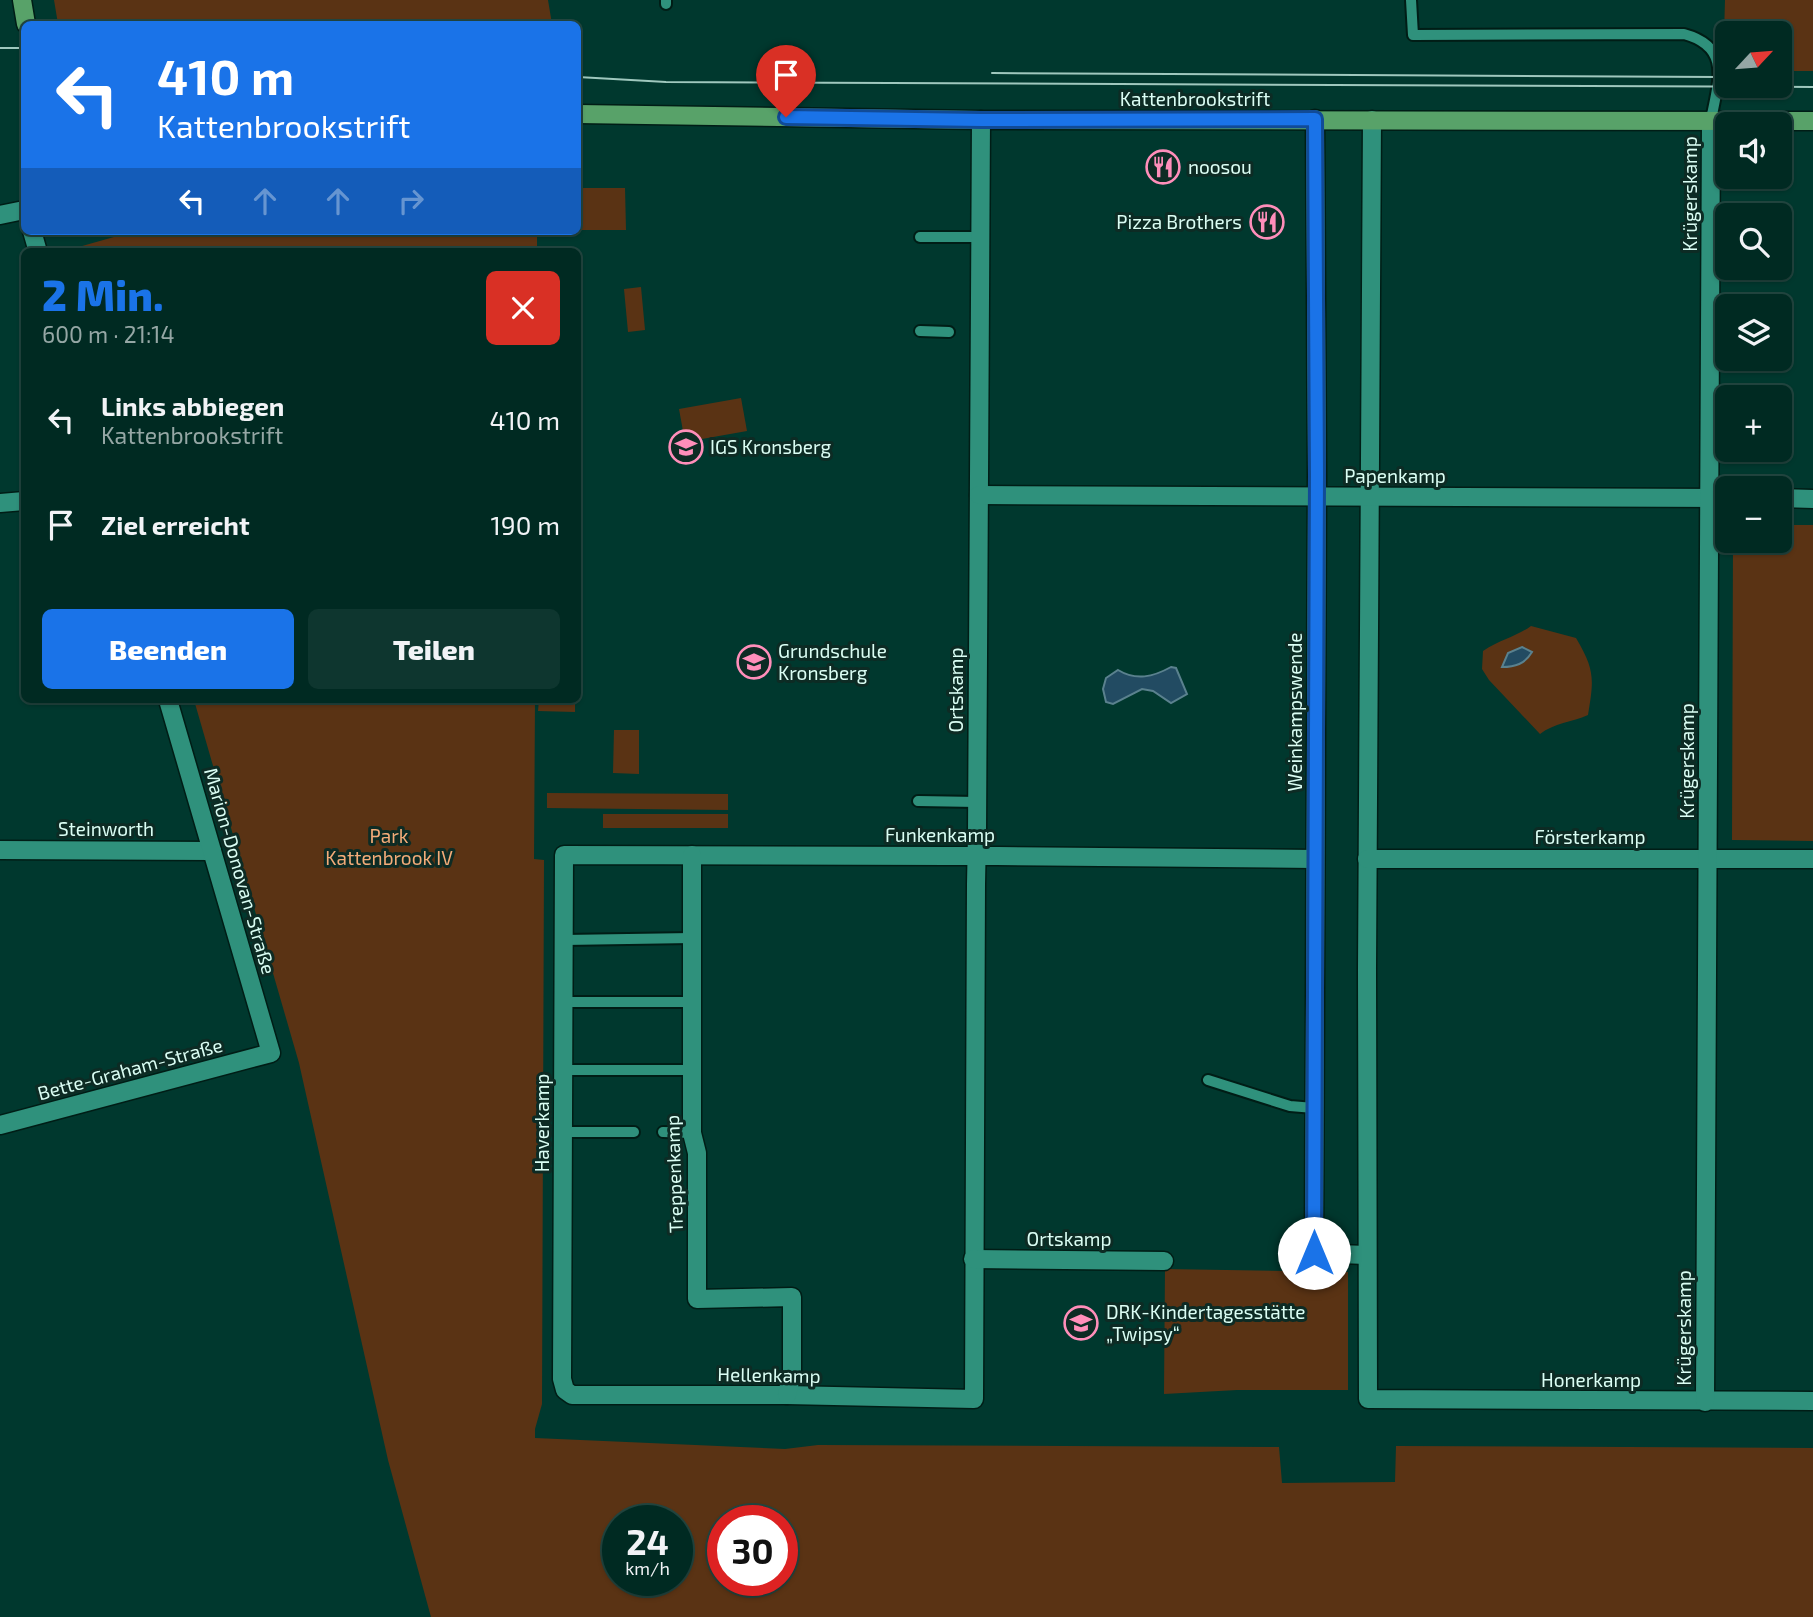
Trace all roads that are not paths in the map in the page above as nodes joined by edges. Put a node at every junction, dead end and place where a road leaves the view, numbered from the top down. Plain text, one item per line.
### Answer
1 (1411, 0) edge
2 (581, 114) edge
3 (1315, 119) junction
4 (981, 120) junction
5 (1372, 120) junction
6 (1710, 120) junction
7 (1813, 121) edge
8 (21, 211) edge
9 (0, 215) edge
10 (920, 237) dead end
11 (979, 237) junction
12 (920, 331) dead end
13 (949, 331) dead end
14 (1718, 476) edge
15 (979, 495) junction
16 (1317, 497) junction
17 (1368, 497) junction
18 (1715, 498) edge
19 (1792, 498) edge
20 (1813, 499) edge
21 (21, 501) edge
22 (0, 503) edge
23 (1717, 553) edge
24 (169, 703) edge
25 (918, 801) dead end
26 (977, 802) junction
27 (0, 849) edge
28 (212, 851) junction
29 (564, 855) joint
30 (692, 855) junction
31 (976, 856) junction
32 (1315, 859) junction
33 (1367, 859) junction
34 (1708, 859) junction
35 (1813, 859) edge
36 (692, 938) junction
37 (564, 940) junction
38 (563, 1002) junction
39 (692, 1002) junction
40 (271, 1053) joint
41 (563, 1070) junction
42 (692, 1070) junction
43 (1208, 1080) dead end
44 (1314, 1108) junction
45 (0, 1125) edge
46 (563, 1132) junction
47 (635, 1132) dead end
48 (663, 1132) dead end
49 (692, 1133) junction
50 (1366, 1255) junction
51 (973, 1259) junction
52 (1164, 1261) dead end
53 (565, 1390) joint
54 (787, 1395) junction
55 (974, 1399) joint
56 (1813, 1401) edge
57 (1705, 1402) junction

1 - 6 lane
2 - 4 main road, Kattenbrookstrift
3 - 4 main road, Kattenbrookstrift
3 - 5 main road, Kattenbrookstrift
3 - 16 street, Weinkampswende
4 - 11 street, Ortskamp
5 - 6 main road, Kattenbrookstrift
5 - 17 street
6 - 7 main road, Kattenbrookstrift
6 - 14 street, Krügerskamp
8 - 9 street
10 - 11 lane
11 - 15 street, Ortskamp
12 - 13 lane
15 - 16 street, Papenkamp
15 - 26 street, Ortskamp
16 - 17 street, Papenkamp
16 - 32 street, Weinkampswende
17 - 18 street, Papenkamp
17 - 33 street
19 - 20 street
21 - 22 street
23 - 34 street, Krügerskamp
24 - 28 street, Marion-Donovan-Straße
25 - 26 lane
26 - 31 street, Ortskamp
27 - 28 street, Steinworth
28 - 40 street, Marion-Donovan-Straße
29 - 30 street, Funkenkamp
29 - 37 street, Haverkamp
30 - 31 street, Funkenkamp
30 - 36 street, Treppenkamp
31 - 32 street, Funkenkamp
31 - 51 street, Ortskamp
32 - 44 street, Weinkampswende
33 - 34 street, Försterkamp
33 - 50 street
34 - 35 street, Försterkamp
34 - 57 street, Krügerskamp
36 - 37 lane
36 - 39 street, Treppenkamp
37 - 38 street, Haverkamp
38 - 39 lane
38 - 41 street, Haverkamp
39 - 42 street, Treppenkamp
40 - 45 street, Bette-Graham-Straße
41 - 42 lane
41 - 46 street, Haverkamp
42 - 49 street, Treppenkamp
43 - 44 lane
44 - 50 street, Weinkampswende
46 - 47 lane
46 - 53 street, Haverkamp
48 - 49 lane
49 - 54 street, Treppenkamp
50 - 57 street, Honerkamp
51 - 52 street, Ortskamp
51 - 55 street, Ortskamp
53 - 54 street, Hellenkamp
54 - 55 street, Hellenkamp
56 - 57 street, Honerkamp

